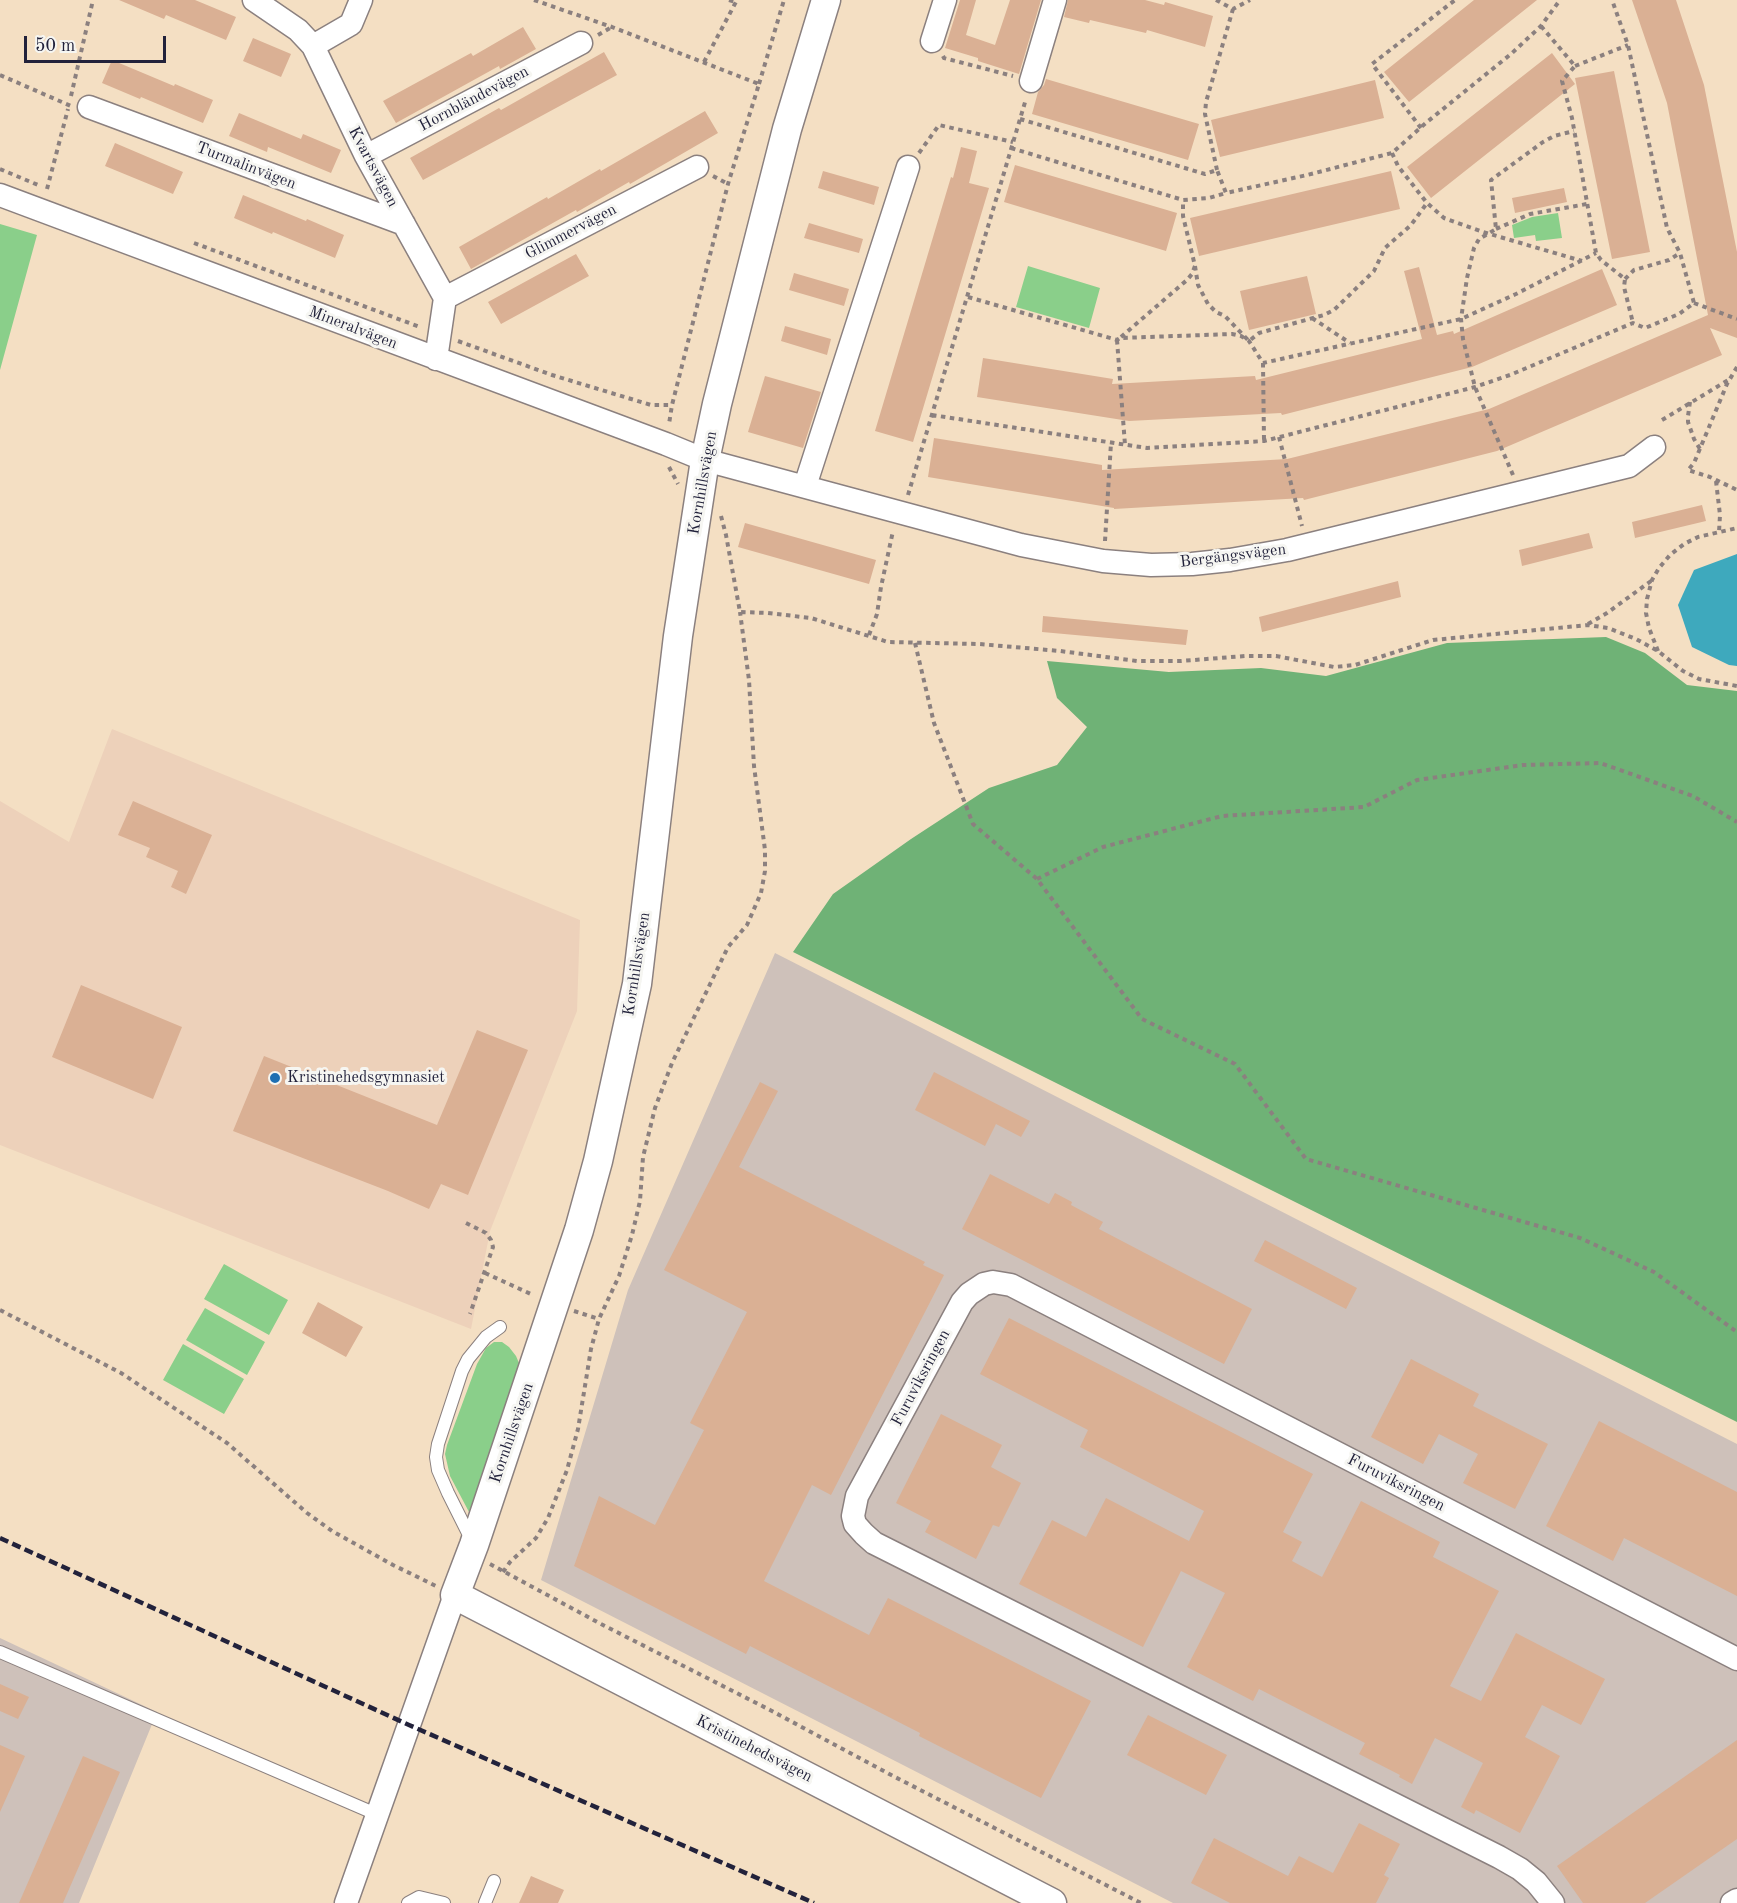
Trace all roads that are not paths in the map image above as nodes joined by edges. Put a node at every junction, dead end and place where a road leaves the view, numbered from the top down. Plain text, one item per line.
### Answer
1 (254, 0) edge
2 (361, 0) edge
3 (826, 0) edge
4 (945, 0) edge
5 (1055, 0) edge
6 (932, 41) road end
7 (581, 43) dead end
8 (313, 46) junction
9 (1030, 81) road end
10 (89, 107) road end
11 (366, 156) junction
12 (697, 167) dead end
13 (908, 167) road end
14 (0, 195) edge
15 (404, 224) junction
16 (445, 298) junction
17 (436, 359) junction
18 (1654, 447) dead end
19 (705, 460) junction
20 (805, 486) junction
21 (500, 1327) dead end
22 (472, 1550) junction
23 (455, 1595) junction
24 (0, 1652) edge
25 (1737, 1659) edge
26 (376, 1815) junction
27 (494, 1881) dead end
28 (1737, 1900) edge
29 (346, 1903) edge
30 (408, 1903) edge
31 (444, 1903) edge
32 (485, 1903) edge
33 (1052, 1903) edge
34 (1552, 1903) edge
35 (1732, 1903) edge

1 - 8 street, Kvartsvägen
2 - 8 street
3 - 19 street, Kornhillsvägen
4 - 6 street
5 - 9 street
7 - 11 street, Hornbländevägen
8 - 11 street, Kvartsvägen
10 - 15 street, Turmalinvägen
11 - 15 street, Kvartsvägen
12 - 16 street, Glimmervägen
13 - 20 street
14 - 17 street, Mineralvägen
15 - 16 street, Kvartsvägen
16 - 17 street
17 - 19 street, Mineralvägen
18 - 20 street, Bergängsvägen
19 - 20 street, Bergängsvägen
19 - 22 street, Kornhillsvägen
21 - 22 lane
22 - 23 street, Kornhillsvägen
23 - 26 street, Kornhillsvägen
23 - 33 street, Kristinehedsvägen
24 - 26 lane
25 - 34 street, Furuviksringen
26 - 29 street, Kornhillsvägen
27 - 32 lane
28 - 35 street
30 - 31 lane

